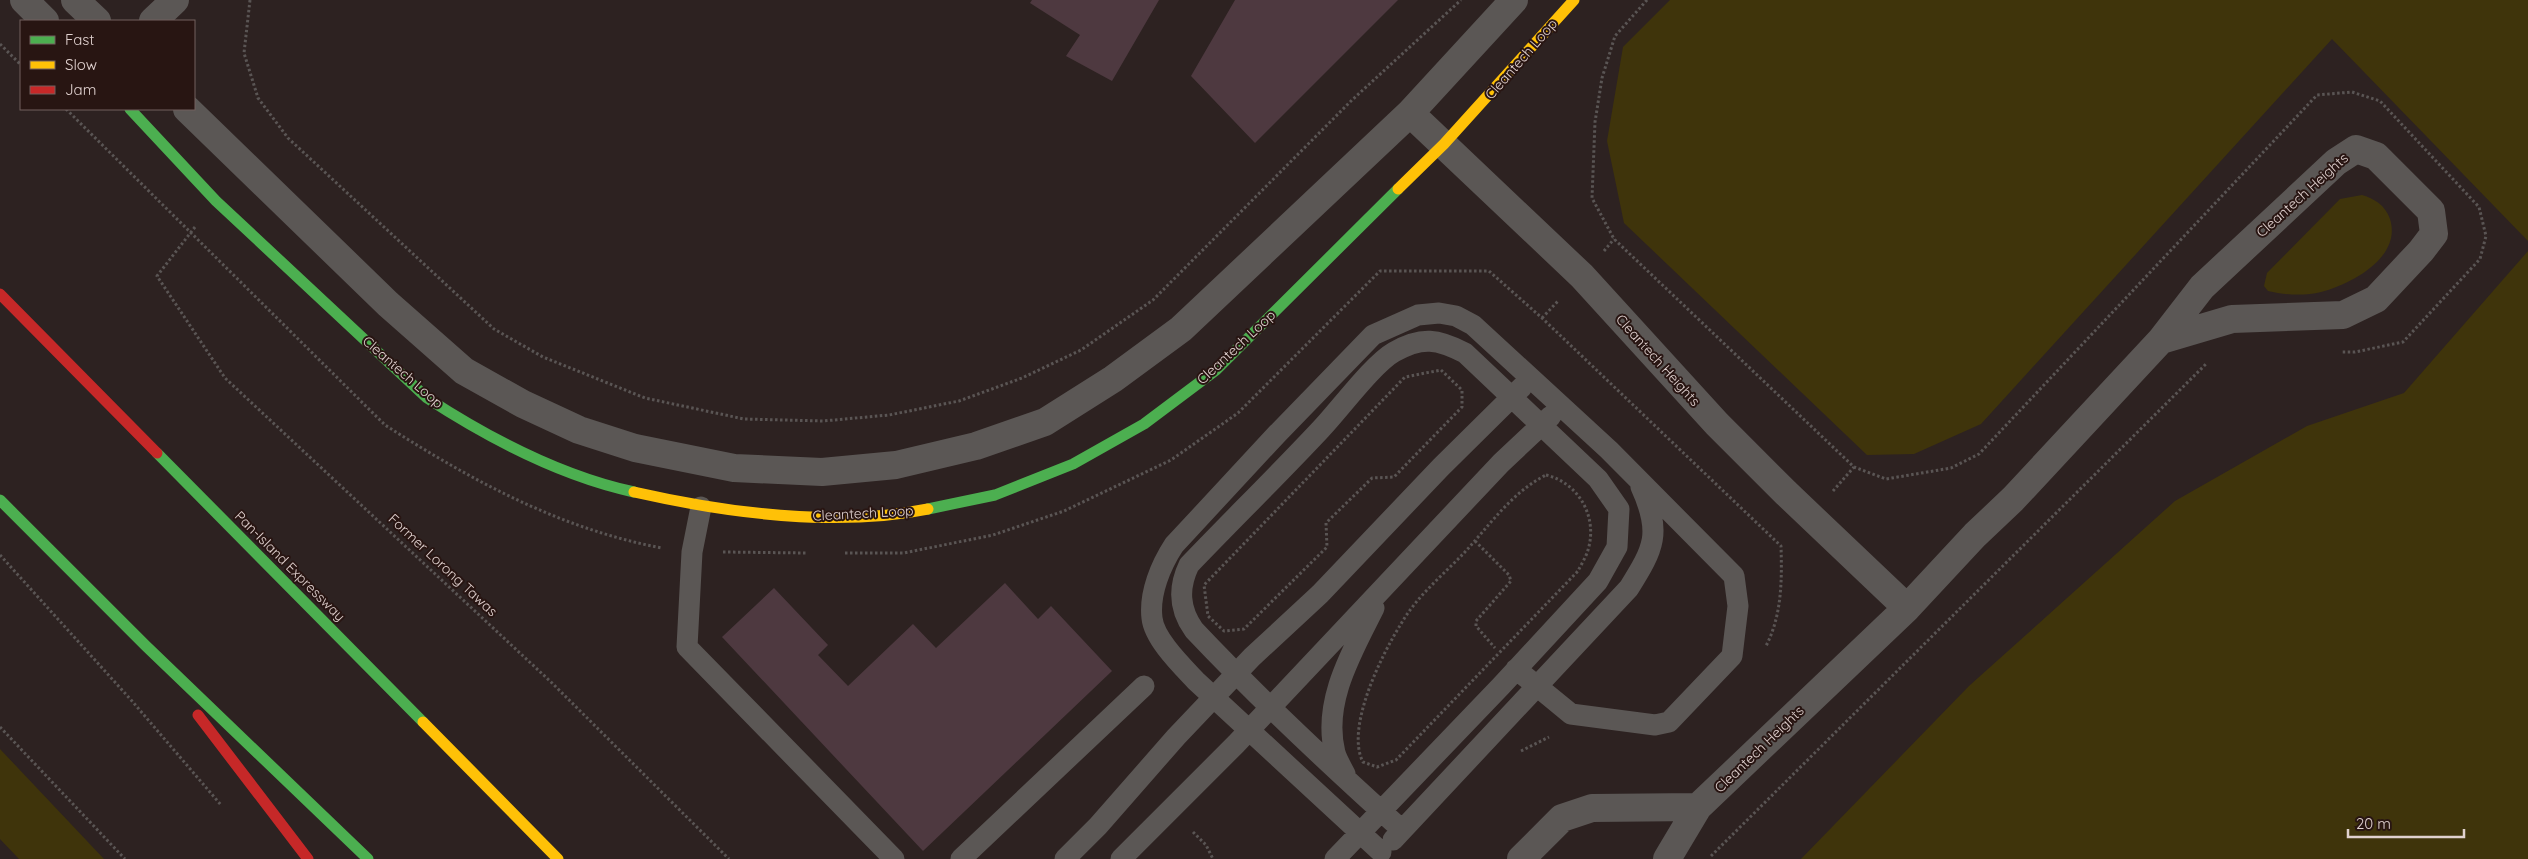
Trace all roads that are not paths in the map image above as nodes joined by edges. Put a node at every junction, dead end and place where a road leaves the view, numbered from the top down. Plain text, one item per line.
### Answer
1 (24, 0) edge
2 (75, 0) edge
3 (175, 0) edge
4 (1514, 0) edge
5 (1574, 0) edge
6 (44, 20) edge
7 (96, 20) edge
8 (154, 20) edge
9 (131, 110) edge
10 (187, 110) edge
11 (1410, 113) junction
12 (1444, 144) junction
13 (0, 294) edge
14 (2161, 340) junction
15 (1531, 378) junction
16 (1512, 397) junction
17 (1561, 406) junction
18 (1541, 426) junction
19 (1638, 480) junction
20 (0, 500) edge
21 (701, 507) junction
22 (1383, 587) junction
23 (1907, 608) junction
24 (146, 646) junction
25 (1516, 669) junction
26 (1237, 672) junction
27 (1144, 686) dead end
28 (1537, 687) junction
29 (1213, 698) junction
30 (1272, 706) junction
31 (1248, 731) junction
32 (1350, 784) junction
33 (1698, 808) junction
34 (1381, 810) junction
35 (1402, 830) junction
36 (1360, 832) junction
37 (1378, 855) edge
38 (308, 859) edge
39 (368, 859) edge
40 (558, 859) edge
41 (894, 859) edge
42 (961, 859) edge
43 (1066, 859) edge
44 (1120, 859) edge
45 (1335, 859) edge
46 (1521, 859) edge
47 (1667, 859) edge

1 - 6 street
2 - 7 street
3 - 8 street
4 - 11 street
5 - 12 main road, Cleantech Loop
9 - 21 main road, Cleantech Loop
10 - 11 street
11 - 12 street, Cleantech Heights
12 - 21 main road, Cleantech Loop
12 - 23 street, Cleantech Heights
13 - 40 main road, Pan-Island Expressway
14 - 14 street, Cleantech Heights
14 - 23 street, Cleantech Heights
15 - 16 lane
15 - 17 lane
15 - 29 lane
16 - 18 lane
16 - 26 lane
16 - 26 lane
17 - 18 lane
17 - 19 lane
18 - 22 lane
18 - 25 lane
19 - 28 lane
19 - 28 lane
20 - 24 main road
21 - 41 lane
22 - 30 lane
22 - 32 lane
23 - 33 street, Cleantech Heights
24 - 38 main road
24 - 39 main road
25 - 28 lane
25 - 34 lane
26 - 29 lane
26 - 30 lane
27 - 42 lane
28 - 35 lane
29 - 31 lane
29 - 43 lane
30 - 31 lane
30 - 32 lane
31 - 36 lane
31 - 44 lane
32 - 34 lane
33 - 46 street
33 - 47 street, Cleantech Heights
34 - 35 lane
34 - 36 lane
35 - 37 lane
36 - 37 lane
36 - 45 lane

